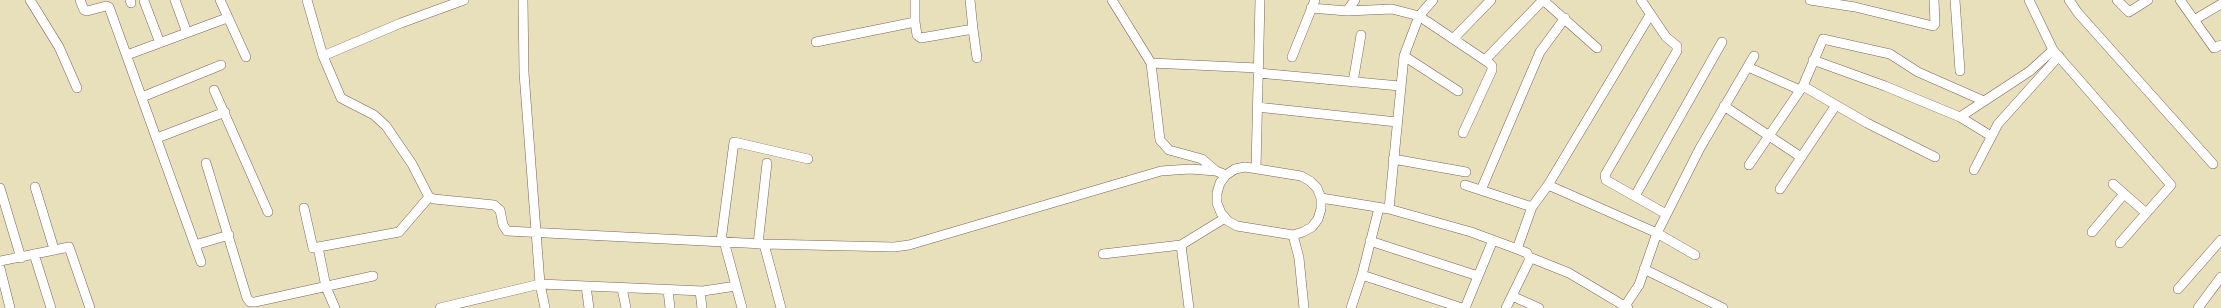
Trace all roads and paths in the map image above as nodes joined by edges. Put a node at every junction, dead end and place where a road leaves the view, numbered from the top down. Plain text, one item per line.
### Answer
1 (30, 0) edge
2 (80, 0) edge
3 (175, 0) edge
4 (220, 0) edge
5 (307, 0) edge
6 (464, 0) edge
7 (523, 0) edge
8 (914, 0) edge
9 (970, 0) edge
10 (1112, 0) edge
11 (1260, 0) edge
12 (1355, 0) edge
13 (1433, 0) edge
14 (1491, 0) edge
15 (1543, 0) edge
16 (1641, 0) edge
17 (1810, 0) edge
18 (1934, 0) edge
19 (1956, 0) edge
20 (2029, 0) edge
21 (2069, 0) edge
22 (2117, 0) edge
23 (2148, 0) edge
24 (2180, 0) edge
25 (144, 1) edge
26 (1313, 4) edge
27 (2221, 4) edge
28 (1347, 11) junction
29 (1650, 15) junction
30 (1419, 16) junction
31 (227, 18) junction
32 (1565, 18) junction
33 (2194, 20) junction
34 (914, 22) junction
35 (973, 29) junction
36 (187, 33) junction
37 (1361, 35) dead end
38 (1453, 39) junction
39 (816, 42) dead end
40 (1722, 42) dead end
41 (160, 43) junction
42 (2221, 45) edge
43 (1597, 48) dead end
44 (2056, 53) junction
45 (127, 55) junction
46 (323, 56) junction
47 (1404, 56) junction
48 (1754, 56) dead end
49 (1292, 57) dead end
50 (246, 58) dead end
51 (978, 58) dead end
52 (1485, 60) junction
53 (1814, 60) junction
54 (1151, 63) junction
55 (221, 65) dead end
56 (1748, 67) junction
57 (1258, 70) junction
58 (1960, 71) dead end
59 (1353, 82) junction
60 (1400, 86) junction
61 (76, 88) dead end
62 (1802, 88) junction
63 (214, 90) dead end
64 (1458, 91) dead end
65 (142, 96) junction
66 (1984, 101) junction
67 (1836, 105) junction
68 (1724, 106) junction
69 (1257, 107) junction
70 (225, 112) junction
71 (1960, 117) junction
72 (1396, 122) junction
73 (1463, 133) dead end
74 (1769, 136) junction
75 (1991, 136) junction
76 (157, 138) junction
77 (1935, 156) dead end
78 (1801, 157) junction
79 (808, 159) dead end
80 (1393, 159) junction
81 (206, 163) dead end
82 (767, 163) dead end
83 (2212, 164) dead end
84 (1749, 165) dead end
85 (1256, 169) junction
86 (1974, 170) dead end
87 (1216, 171) junction
88 (1466, 172) dead end
89 (1226, 175) junction
90 (2112, 184) dead end
91 (1465, 185) dead end
92 (1548, 185) junction
93 (35, 187) dead end
94 (0, 188) edge
95 (1780, 189) dead end
96 (1481, 190) junction
97 (2124, 194) junction
98 (1635, 196) junction
99 (429, 197) junction
100 (1321, 198) junction
101 (1532, 207) junction
102 (304, 208) dead end
103 (1379, 208) junction
104 (1389, 209) junction
105 (268, 212) dead end
106 (2146, 213) junction
107 (1666, 214) junction
108 (1225, 218) junction
109 (536, 232) junction
110 (2092, 232) dead end
111 (1657, 233) junction
112 (1293, 234) junction
113 (229, 235) junction
114 (1493, 240) junction
115 (2221, 240) edge
116 (722, 241) junction
117 (1370, 241) junction
118 (2120, 243) dead end
119 (761, 244) junction
120 (1181, 245) junction
121 (195, 246) junction
122 (318, 247) junction
123 (1517, 248) junction
124 (54, 249) junction
125 (34, 254) junction
126 (1102, 254) dead end
127 (1695, 255) dead end
128 (1529, 257) junction
129 (21, 258) junction
130 (0, 262) edge
131 (201, 262) dead end
132 (0, 268) edge
133 (1644, 269) junction
134 (1362, 275) junction
135 (373, 276) dead end
136 (1478, 276) junction
137 (2221, 277) edge
138 (540, 284) junction
139 (586, 286) junction
140 (736, 286) junction
141 (326, 287) junction
142 (622, 288) junction
143 (2178, 289) dead end
144 (668, 290) junction
145 (700, 291) junction
146 (1512, 296) junction
147 (1627, 307) edge
148 (10, 308) edge
149 (51, 308) edge
150 (90, 308) edge
151 (335, 308) edge
152 (440, 308) edge
153 (545, 308) edge
154 (589, 308) edge
155 (626, 308) edge
156 (670, 308) edge
157 (702, 308) edge
158 (742, 308) edge
159 (782, 308) edge
160 (1189, 308) edge
161 (1304, 308) edge
162 (1351, 308) edge
163 (1463, 308) edge
164 (1506, 308) edge
165 (1539, 308) edge
166 (1723, 308) edge
167 (2198, 308) edge

1 - 61 street
2 - 45 street
3 - 36 street
4 - 31 street
5 - 46 street
6 - 46 street
7 - 109 street
8 - 34 street
9 - 35 street
10 - 54 street
11 - 57 street
12 - 28 street
13 - 30 street
14 - 38 street
15 - 32 street
15 - 52 street
16 - 29 street
17 - 18 street
19 - 58 street
20 - 44 street
21 - 83 street
22 - 23 street
24 - 33 street
25 - 41 street
26 - 28 street
26 - 49 street
27 - 33 street
28 - 30 street
29 - 92 street
29 - 98 street
30 - 38 street
30 - 47 street
31 - 36 street
31 - 50 street
32 - 43 street
32 - 96 street
33 - 42 street
34 - 35 street
34 - 39 street
35 - 51 street
36 - 41 street
37 - 59 street
38 - 52 street
40 - 98 street
41 - 45 street
44 - 66 street
44 - 75 street
44 - 106 street
45 - 65 street
46 - 99 street
47 - 60 street
47 - 64 street
48 - 56 street
52 - 73 street
53 - 62 street
53 - 66 street
53 - 71 street
54 - 57 street
54 - 87 street
55 - 65 street
56 - 62 street
56 - 68 street
57 - 59 street
57 - 69 street
59 - 60 street
60 - 72 street
62 - 67 street
62 - 74 street
63 - 70 street
65 - 76 street
66 - 71 street
67 - 77 street
67 - 78 street
68 - 74 street
68 - 107 street
69 - 72 street
69 - 85 street
70 - 76 street
70 - 105 street
71 - 75 street
72 - 80 street
74 - 78 street
74 - 84 street
75 - 86 street
76 - 121 street
78 - 95 street
79 - 116 street
80 - 88 street
80 - 104 street
81 - 113 street
82 - 119 street
85 - 89 street
85 - 100 street
87 - 89 street
87 - 119 street
89 - 108 street
90 - 97 street
91 - 96 street
92 - 101 street
92 - 111 street
93 - 124 street
94 - 129 street
96 - 101 street
97 - 106 street
97 - 110 street
98 - 107 street
99 - 109 street
99 - 122 street
100 - 103 street
100 - 112 street
101 - 123 street
102 - 122 street
103 - 104 street
103 - 117 street
104 - 114 street
106 - 118 street
107 - 111 street
108 - 112 street
108 - 120 street
109 - 116 street
109 - 138 street
111 - 127 street
111 - 133 street
112 - 161 street
113 - 121 street
113 - 141 street
114 - 123 street
114 - 136 street
115 - 143 street
116 - 119 street
116 - 140 street
117 - 134 street
117 - 136 street
119 - 159 street
120 - 126 street
120 - 160 street
121 - 131 street
122 - 141 street
123 - 128 street
124 - 125 street
124 - 150 street
125 - 129 street
125 - 149 street
128 - 146 street
128 - 147 street
129 - 130 street
132 - 148 street
133 - 147 street
133 - 166 street
134 - 162 street
134 - 163 street
135 - 141 street
136 - 163 street
137 - 167 street
138 - 139 street
138 - 152 street
138 - 153 street
139 - 142 street
139 - 154 street
140 - 145 street
140 - 158 street
141 - 151 street
142 - 144 street
142 - 155 street
144 - 145 street
144 - 156 street
145 - 157 street
146 - 164 street
146 - 165 street

